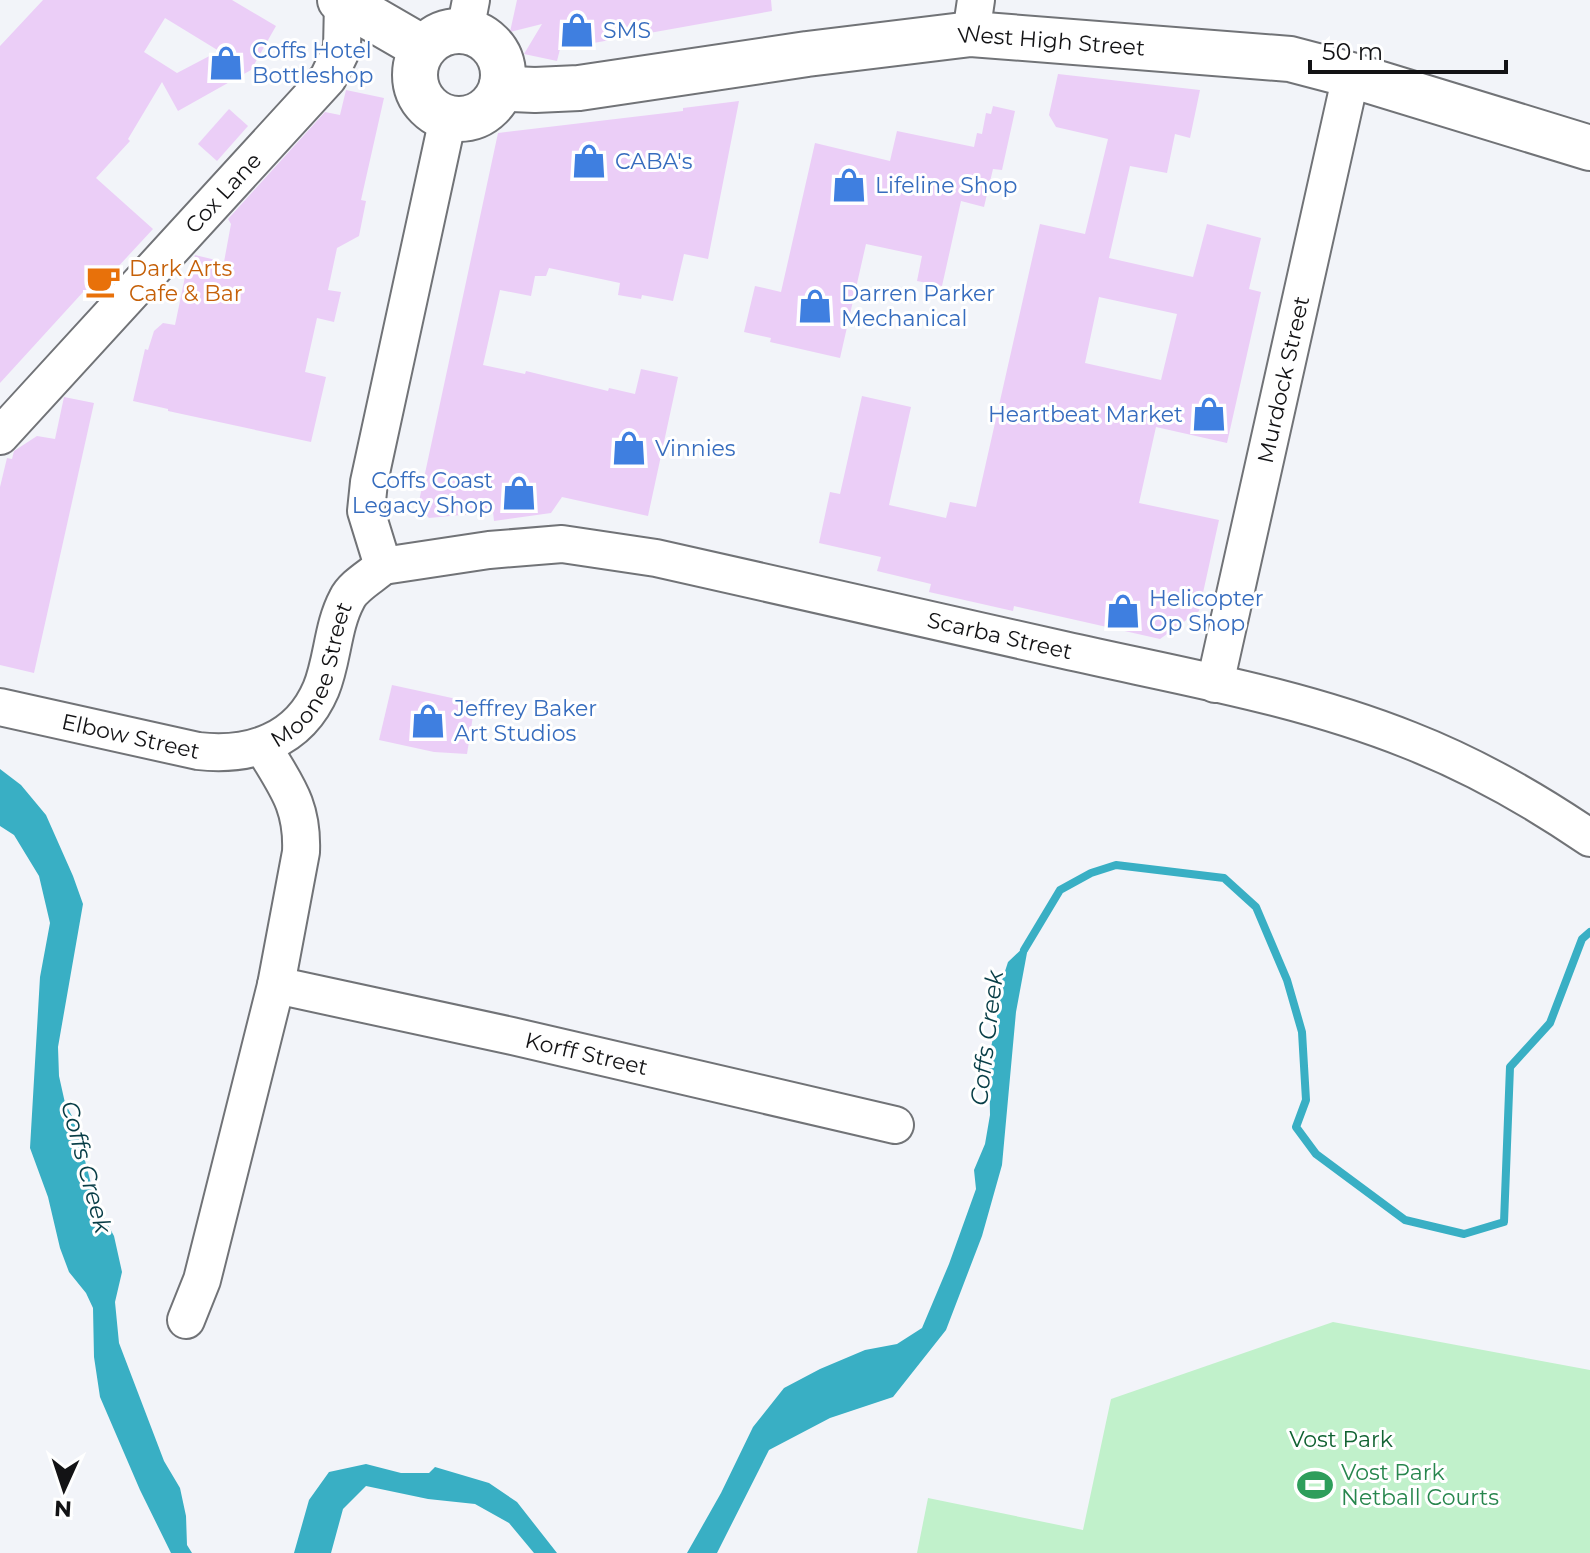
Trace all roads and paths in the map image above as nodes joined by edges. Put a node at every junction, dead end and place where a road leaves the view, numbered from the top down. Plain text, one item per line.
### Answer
1 (342, 1) edge
2 (468, 16) edge
3 (973, 17) edge
4 (423, 48) junction
5 (1351, 75) junction
6 (502, 85) junction
7 (448, 118) junction
8 (1590, 148) edge
9 (0, 436) edge
10 (383, 566) junction
11 (1215, 684) junction
12 (0, 707) edge
13 (263, 747) junction
14 (1590, 838) edge
15 (276, 985) junction
16 (895, 1125) dead end
17 (186, 1320) dead end

1 - 4 main road
1 - 9 street, Cox Lane
2 - 4 main road
2 - 6 main road
3 - 5 main road, West High Street
3 - 6 main road, West High Street
4 - 7 main road
5 - 8 main road, West High Street
5 - 11 street, Murdock Street
6 - 7 main road
7 - 10 street
10 - 11 street, Scarba Street
10 - 13 street, Moonee Street
11 - 14 street, Scarba Street
12 - 13 street, Elbow Street
13 - 15 street, Moonee Street
15 - 16 street, Korff Street
15 - 17 street, Moonee Street

